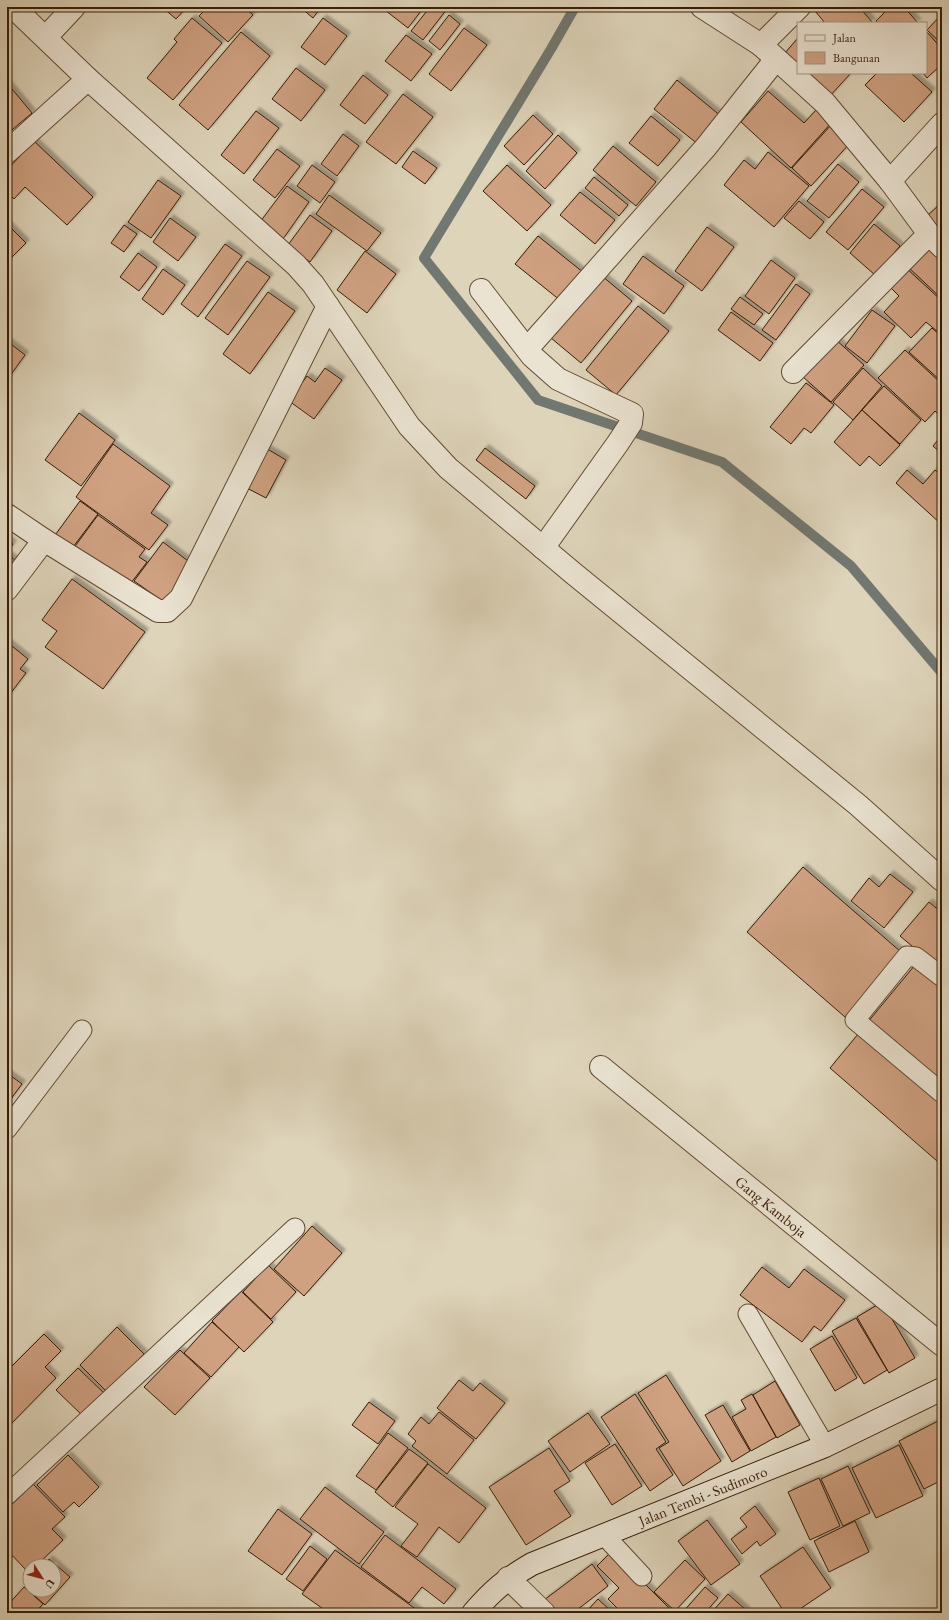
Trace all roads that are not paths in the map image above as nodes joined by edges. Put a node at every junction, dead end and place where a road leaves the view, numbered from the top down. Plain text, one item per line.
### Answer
1 (13, 7) edge
2 (74, 7) edge
3 (702, 7) edge
4 (799, 7) edge
5 (46, 37) junction
6 (768, 52) junction
7 (88, 79) junction
8 (942, 124) edge
9 (7, 152) edge
10 (890, 181) junction
11 (936, 241) edge
12 (480, 290) dead end
13 (328, 306) junction
14 (527, 349) junction
15 (793, 372) dead end
16 (7, 515) edge
17 (44, 540) junction
18 (543, 548) junction
19 (7, 589) edge
20 (942, 880) edge
21 (942, 977) edge
22 (82, 1030) dead end
23 (600, 1067) dead end
24 (942, 1094) edge
25 (7, 1129) edge
26 (295, 1228) dead end
27 (748, 1314) dead end
28 (942, 1345) edge
29 (942, 1389) edge
30 (825, 1446) junction
31 (7, 1495) edge
32 (604, 1535) junction
33 (642, 1576) dead end
34 (508, 1578) junction
35 (473, 1613) edge
36 (544, 1613) edge

1 - 5 street
2 - 5 street
3 - 6 street
4 - 6 street
5 - 7 street
6 - 10 street
6 - 14 street
7 - 9 street
7 - 13 street
8 - 10 street
10 - 11 street
11 - 15 street
12 - 14 street
13 - 17 street
13 - 18 street
14 - 18 street
16 - 17 street
17 - 19 street
18 - 20 street
21 - 24 lane
22 - 25 lane
23 - 28 street, Gang Kamboja
26 - 31 lane
27 - 30 lane
29 - 30 street, Jalan Tembi - Sudimoro
30 - 32 street, Jalan Tembi - Sudimoro
32 - 33 lane
32 - 34 street, Jalan Tembi - Sudimoro
34 - 35 street, Jalan Tembi - Sudimoro
34 - 36 street

